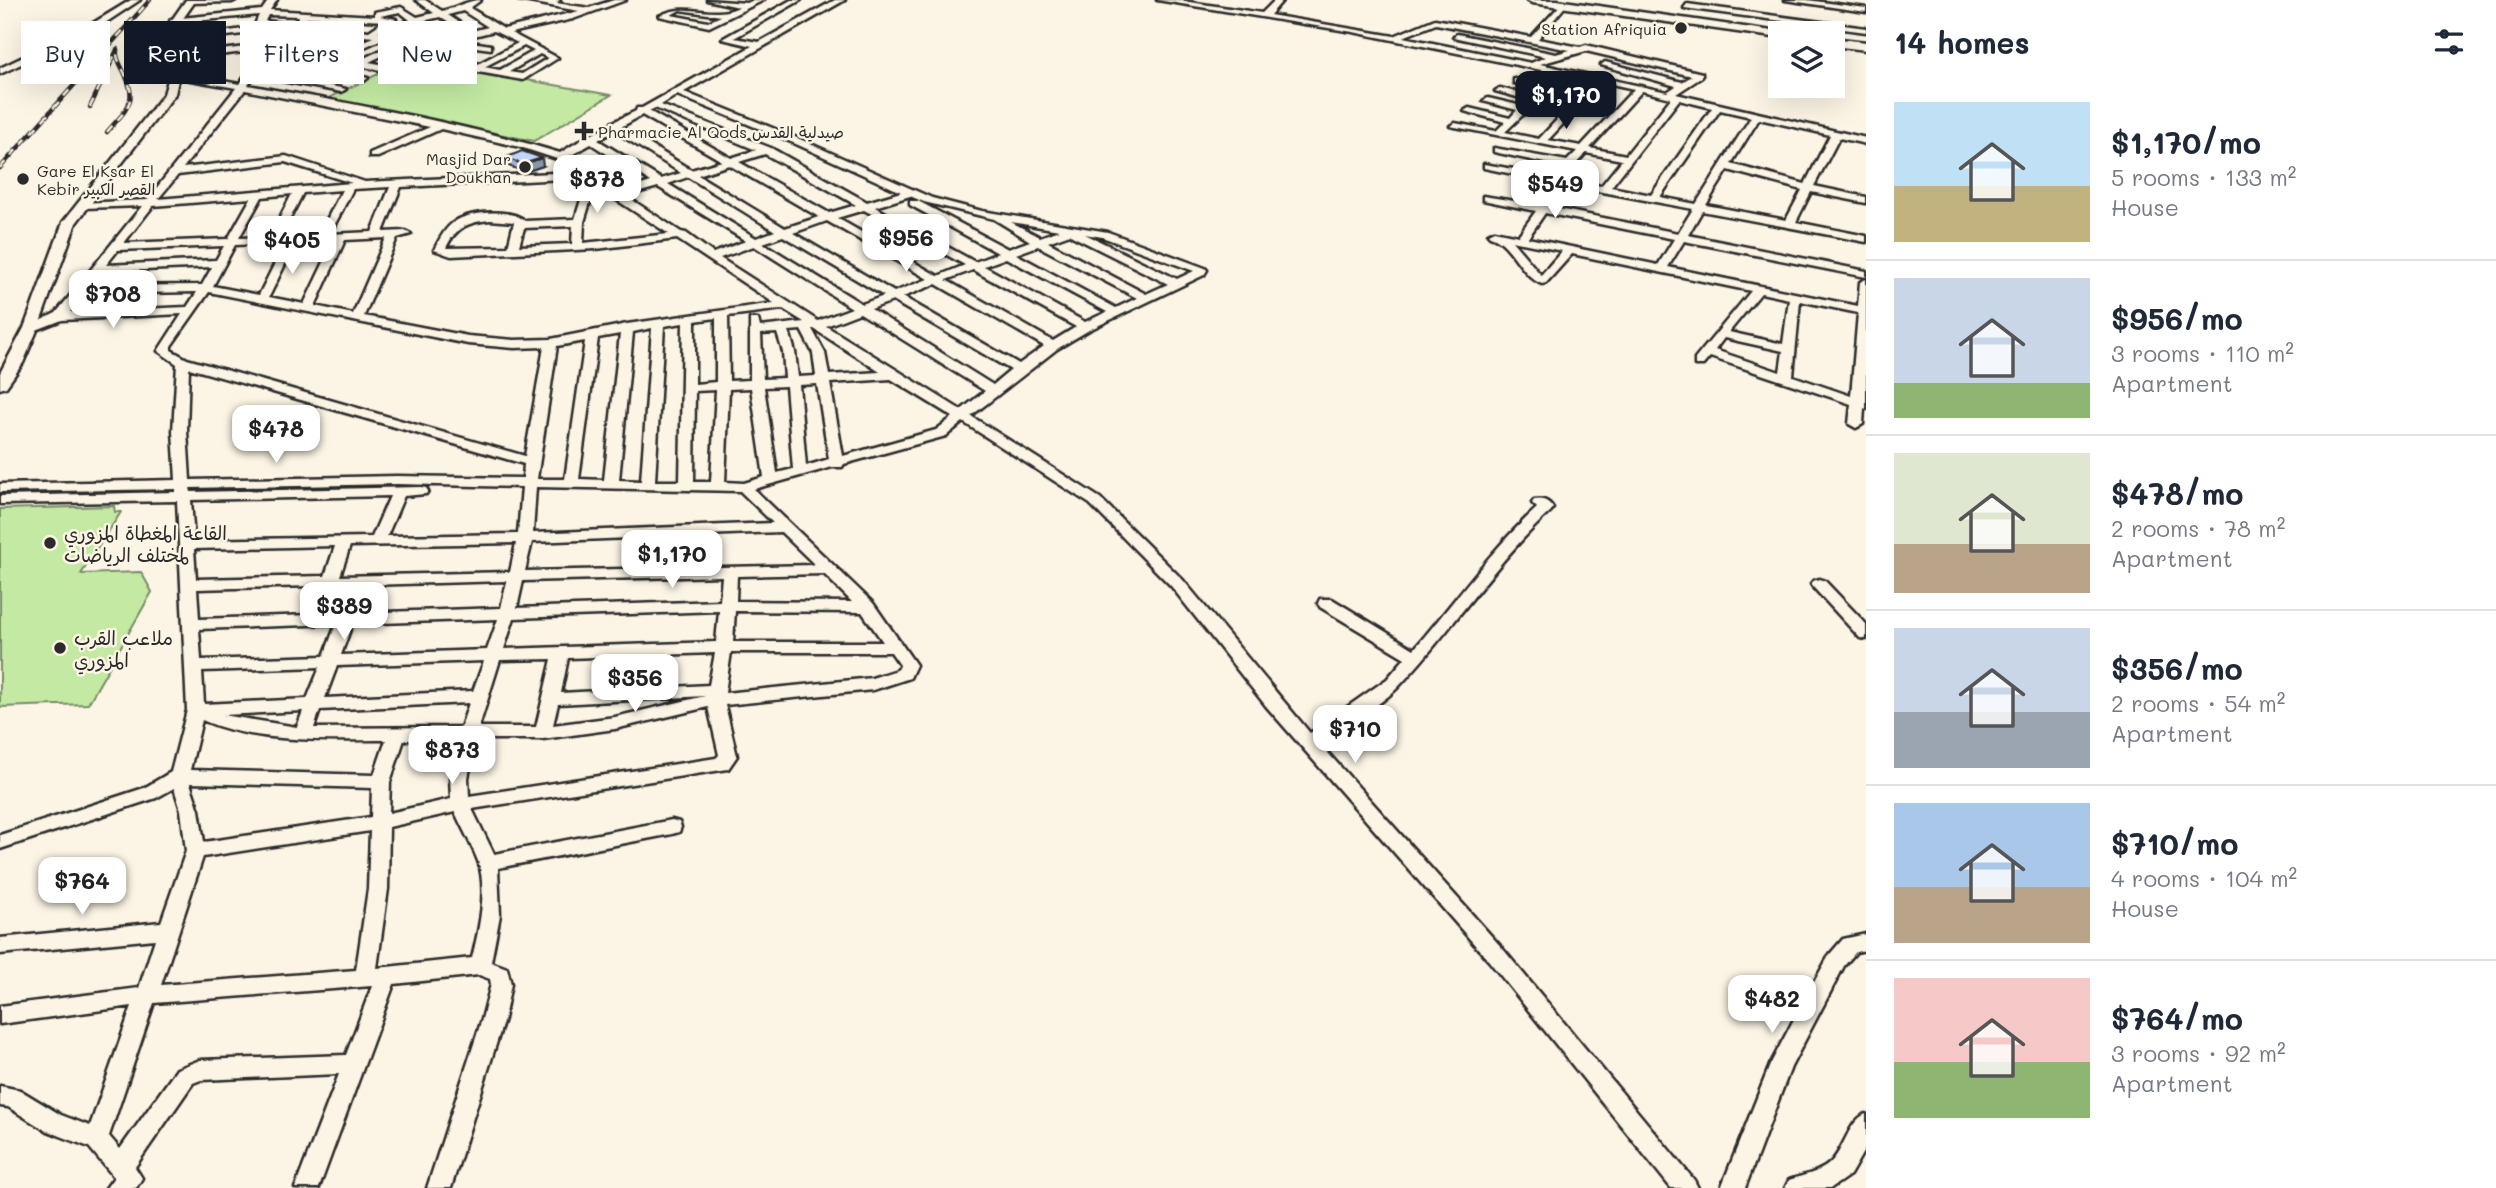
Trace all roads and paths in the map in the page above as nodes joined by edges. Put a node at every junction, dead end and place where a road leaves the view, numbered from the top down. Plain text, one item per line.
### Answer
1 (136, 0) edge
2 (233, 0) edge
3 (274, 0) edge
4 (439, 0) edge
5 (477, 0) edge
6 (522, 0) edge
7 (622, 0) edge
8 (694, 0) edge
9 (711, 0) edge
10 (760, 0) edge
11 (797, 0) edge
12 (815, 0) edge
13 (1161, 0) edge
14 (1279, 0) edge
15 (1532, 0) edge
16 (1697, 0) edge
17 (1789, 0) edge
18 (1859, 0) edge
19 (191, 1) edge
20 (390, 1) edge
21 (1866, 1) edge
22 (422, 2) edge
23 (552, 2) edge
24 (838, 2) edge
25 (1186, 2) edge
26 (1563, 4) junction
27 (1747, 4) dead end
28 (748, 6) junction
29 (1687, 6) junction
30 (679, 7) junction
31 (464, 8) junction
32 (401, 9) junction
33 (591, 10) junction
34 (1866, 10) edge
35 (265, 12) junction
36 (306, 14) junction
37 (441, 14) junction
38 (728, 15) junction
39 (1264, 16) junction
40 (221, 17) junction
41 (368, 17) junction
42 (1670, 19) junction
43 (416, 20) joint
44 (510, 20) dead end
45 (1866, 20) edge
46 (174, 21) joint
47 (219, 21) edge
48 (263, 21) edge
49 (300, 21) edge
50 (452, 21) edge
51 (709, 25) junction
52 (1470, 28) junction
53 (1866, 30) edge
54 (364, 31) edge
55 (373, 32) junction
56 (506, 32) junction
57 (1768, 32) edge
58 (378, 33) edge
59 (477, 33) edge
60 (1457, 37) junction
61 (1395, 38) junction
62 (726, 39) junction
63 (1533, 40) junction
64 (524, 43) junction
65 (1845, 43) edge
66 (477, 45) edge
67 (760, 45) junction
68 (1866, 46) edge
69 (488, 47) junction
70 (1443, 48) junction
71 (1580, 49) junction
72 (540, 51) junction
73 (477, 53) edge
74 (1622, 55) junction
75 (1556, 57) junction
76 (1530, 65) junction
77 (1605, 65) junction
78 (477, 68) joint
79 (0, 71) edge
80 (1563, 71) junction
81 (378, 72) edge
82 (501, 73) junction
83 (1586, 76) junction
84 (364, 78) edge
85 (1600, 79) junction
86 (1517, 81) dead end
87 (226, 83) edge
88 (172, 84) edge
89 (313, 84) edge
90 (351, 84) edge
91 (1683, 85) junction
92 (243, 86) junction
93 (1546, 87) junction
94 (341, 89) junction
95 (1639, 89) junction
96 (1500, 91) dead end
97 (677, 92) junction
98 (1671, 97) junction
99 (1535, 99) junction
100 (318, 101) junction
101 (1488, 101) dead end
102 (646, 107) junction
103 (1717, 107) junction
104 (1524, 109) junction
105 (1469, 111) dead end
106 (1756, 116) junction
107 (1512, 121) junction
108 (440, 126) junction
109 (612, 126) junction
110 (1455, 126) dead end
111 (1477, 130) junction
112 (1498, 134) junction
113 (1835, 135) junction
114 (589, 139) junction
115 (1866, 141) edge
116 (799, 142) junction
117 (1541, 142) junction
118 (766, 150) junction
119 (1497, 150) junction
120 (1583, 150) junction
121 (374, 155) dead end
122 (561, 157) junction
123 (1629, 158) junction
124 (731, 161) junction
125 (1570, 164) junction
126 (1488, 166) dead end
127 (1726, 166) junction
128 (1502, 169) junction
129 (176, 172) junction
130 (692, 173) junction
131 (589, 177) junction
132 (1559, 181) junction
133 (660, 183) junction
134 (397, 184) junction
135 (369, 185) junction
136 (349, 186) junction
137 (1807, 188) junction
138 (300, 189) junction
139 (1604, 189) junction
140 (259, 192) junction
141 (904, 194) junction
142 (620, 195) junction
143 (1487, 198) dead end
144 (1653, 199) junction
145 (1866, 200) edge
146 (152, 203) junction
147 (84, 205) junction
148 (863, 206) junction
149 (1701, 208) junction
150 (1542, 209) junction
151 (990, 215) junction
152 (825, 218) junction
153 (579, 222) junction
154 (519, 225) junction
155 (1789, 225) junction
156 (1073, 229) junction
157 (784, 232) junction
158 (376, 235) junction
159 (682, 235) junction
160 (341, 237) junction
161 (1682, 237) junction
162 (323, 238) junction
163 (292, 239) junction
164 (1866, 239) edge
165 (274, 240) junction
166 (1521, 240) junction
167 (231, 242) junction
168 (752, 243) junction
169 (1038, 243) junction
170 (577, 245) junction
171 (117, 247) junction
172 (513, 250) junction
173 (1569, 250) junction
174 (1007, 255) junction
175 (713, 256) junction
176 (220, 263) junction
177 (974, 266) junction
178 (99, 269) junction
179 (1661, 269) junction
180 (1866, 274) edge
181 (935, 281) junction
182 (1866, 282) edge
183 (1177, 284) junction
184 (206, 288) junction
185 (1758, 289) junction
186 (83, 290) junction
187 (894, 296) junction
188 (1795, 296) junction
189 (262, 298) junction
190 (1145, 298) junction
191 (786, 304) junction
192 (308, 308) junction
193 (751, 309) junction
194 (859, 309) junction
195 (190, 310) junction
196 (1865, 311) edge
197 (722, 313) junction
198 (1116, 313) junction
199 (61, 316) junction
200 (357, 318) junction
201 (689, 318) junction
202 (658, 323) junction
203 (810, 325) junction
204 (1085, 327) junction
205 (31, 328) junction
206 (627, 328) junction
207 (782, 328) junction
208 (756, 331) junction
209 (1721, 334) junction
210 (592, 335) junction
211 (551, 344) junction
212 (1053, 346) junction
213 (1789, 349) junction
214 (183, 362) junction
215 (1019, 370) junction
216 (893, 375) junction
217 (1786, 378) junction
218 (823, 382) junction
219 (791, 383) junction
220 (0, 384) edge
221 (757, 385) junction
222 (723, 386) junction
223 (687, 388) junction
224 (994, 391) junction
225 (1862, 403) edge
226 (960, 417) junction
227 (1856, 424) dead end
228 (531, 462) junction
229 (837, 464) junction
230 (800, 472) junction
231 (771, 479) junction
232 (531, 485) junction
233 (571, 485) junction
234 (718, 485) junction
235 (611, 486) junction
236 (648, 486) junction
237 (687, 486) junction
238 (744, 487) junction
239 (0, 488) edge
240 (182, 490) junction
241 (399, 491) junction
242 (0, 499) edge
243 (1539, 503) dead end
244 (787, 527) junction
245 (525, 538) junction
246 (378, 540) junction
247 (344, 542) junction
248 (187, 545) junction
249 (828, 569) junction
250 (730, 571) junction
251 (516, 575) junction
252 (361, 579) junction
253 (331, 580) junction
254 (189, 584) junction
255 (1819, 584) dead end
256 (1325, 603) dead end
257 (726, 606) junction
258 (867, 607) junction
259 (508, 613) junction
260 (346, 620) junction
261 (191, 624) junction
262 (1866, 634) edge
263 (723, 647) junction
264 (895, 647) junction
265 (561, 654) junction
266 (495, 656) junction
267 (1415, 657) junction
268 (330, 662) junction
269 (194, 666) junction
270 (715, 695) junction
271 (479, 697) junction
272 (551, 699) junction
273 (314, 705) junction
274 (196, 710) junction
275 (468, 733) junction
276 (543, 733) junction
277 (303, 734) junction
278 (397, 734) junction
279 (1309, 743) junction
280 (179, 775) junction
281 (381, 782) junction
282 (460, 804) junction
283 (382, 822) junction
284 (672, 827) dead end
285 (0, 842) edge
286 (196, 851) junction
287 (488, 863) junction
288 (168, 930) junction
289 (1866, 942) edge
290 (0, 946) edge
291 (480, 966) junction
292 (387, 975) junction
293 (365, 978) junction
294 (146, 995) junction
295 (0, 1015) edge
296 (352, 1064) junction
297 (0, 1096) edge
298 (1866, 1124) edge
299 (97, 1139) junction
300 (127, 1180) edge
301 (307, 1188) edge
302 (439, 1188) edge
303 (1686, 1188) edge
304 (1733, 1188) edge
305 (1797, 1188) edge

1 - 79 street
2 - 19 street
2 - 40 street
3 - 35 street
4 - 22 street
5 - 31 street
6 - 23 street
7 - 33 street
8 - 30 street
9 - 28 street
10 - 28 street
11 - 62 street
12 - 24 street
13 - 25 street
14 - 39 street
15 - 26 highway
16 - 29 street
17 - 34 street
18 - 21 street
19 - 46 main road
20 - 32 street
22 - 32 street
22 - 37 street
23 - 33 street
24 - 67 street
25 - 39 street
26 - 42 highway
26 - 63 street
27 - 45 street
28 - 38 street
29 - 42 street
29 - 53 street
30 - 38 street
30 - 51 street
31 - 37 street
31 - 56 street
32 - 41 street
32 - 43 street
33 - 56 street
35 - 36 street
35 - 40 street
35 - 48 street
36 - 41 street
36 - 49 street
37 - 43 street
37 - 50 street
38 - 51 street
39 - 61 street
40 - 46 street
40 - 47 street
41 - 55 street
42 - 57 highway
44 - 56 street
51 - 62 street
52 - 60 street
52 - 61 street
52 - 63 street
54 - 55 street
55 - 58 street
56 - 59 street
56 - 64 street
56 - 69 street
60 - 70 street
60 - 75 street
61 - 70 street
62 - 67 street
63 - 71 street
64 - 72 street
64 - 78 street
65 - 68 highway
66 - 69 street
67 - 97 street
69 - 73 street
70 - 76 street
71 - 74 street
71 - 75 street
72 - 82 street
72 - 82 street
74 - 77 street
74 - 91 street
75 - 76 street
76 - 80 street
77 - 83 street
77 - 91 street
78 - 82 street
80 - 83 street
80 - 93 street
81 - 84 street
83 - 85 street
85 - 95 street
85 - 117 street
86 - 93 street
87 - 92 street
88 - 147 main road
89 - 94 street
90 - 94 street
91 - 98 street
92 - 100 street
92 - 129 street
93 - 99 street
94 - 100 street
95 - 98 street
95 - 120 street
96 - 99 street
97 - 102 street
97 - 116 street
98 - 103 street
98 - 123 street
99 - 104 street
100 - 108 street
101 - 104 street
102 - 109 street
102 - 118 street
102 - 124 street
103 - 106 street
103 - 144 street
104 - 107 street
105 - 107 street
106 - 113 street
106 - 127 street
107 - 112 street
108 - 121 street
108 - 122 street
109 - 114 street
109 - 130 street
110 - 111 street
111 - 112 street
111 - 119 street
112 - 117 street
113 - 115 street
113 - 137 street
114 - 122 street
114 - 133 street
116 - 118 street
116 - 141 street
117 - 120 street
118 - 124 street
118 - 148 street
119 - 125 street
119 - 128 street
120 - 123 street
120 - 125 street
122 - 131 street
123 - 139 street
124 - 130 street
124 - 152 street
125 - 132 street
126 - 128 street
127 - 137 street
127 - 149 street
128 - 132 street
129 - 135 street
129 - 146 street
130 - 133 street
130 - 157 street
131 - 134 street
131 - 142 street
131 - 153 street
132 - 139 street
132 - 150 street
133 - 142 street
133 - 168 street
134 - 135 street
134 - 158 street
135 - 136 street
136 - 138 street
136 - 162 street
137 - 145 street
137 - 155 street
138 - 140 street
138 - 165 street
139 - 144 street
140 - 146 street
140 - 167 street
141 - 148 street
141 - 151 street
141 - 174 street
142 - 159 street
143 - 150 street
144 - 149 street
146 - 147 street
146 - 171 street
147 - 205 main road
148 - 152 street
148 - 177 street
149 - 155 street
149 - 161 street
150 - 161 street
150 - 166 street
151 - 156 street
151 - 169 street
152 - 157 street
152 - 181 street
153 - 154 street
153 - 170 street
154 - 172 street
154 - 172 street
155 - 164 street
156 - 169 street
156 - 183 street
156 - 183 street
157 - 168 street
157 - 187 street
158 - 160 street
158 - 200 street
159 - 170 street
159 - 175 street
160 - 162 street
160 - 192 street
161 - 179 street
161 - 180 street
162 - 163 street
163 - 165 street
163 - 189 street
165 - 167 street
166 - 173 street
166 - 173 street
167 - 171 street
167 - 176 street
168 - 175 street
168 - 194 street
169 - 174 street
169 - 190 street
170 - 172 street
171 - 178 street
173 - 179 street
174 - 177 street
174 - 198 street
175 - 191 street
176 - 178 street
176 - 184 street
177 - 181 street
177 - 204 street
178 - 186 street
179 - 185 street
181 - 187 street
181 - 212 street
182 - 196 street
183 - 190 street
184 - 186 street
184 - 189 street
184 - 195 street
185 - 188 street
185 - 209 street
186 - 199 street
187 - 194 street
187 - 215 street
188 - 196 street
188 - 213 street
189 - 192 street
190 - 198 street
191 - 193 street
191 - 203 street
192 - 200 street
193 - 197 street
193 - 208 street
194 - 203 street
194 - 224 street
195 - 199 street
195 - 214 street
196 - 225 street
197 - 201 street
197 - 222 street
198 - 204 street
199 - 205 street
200 - 211 street
201 - 202 street
201 - 223 street
202 - 206 street
202 - 236 street
203 - 207 street
203 - 216 street
203 - 218 street
204 - 212 street
205 - 220 main road
206 - 210 street
206 - 235 street
207 - 208 street
207 - 219 street
208 - 221 street
209 - 213 street
209 - 217 street
210 - 211 street
210 - 233 street
211 - 228 street
212 - 215 street
213 - 217 street
214 - 228 street
214 - 240 street
215 - 224 street
216 - 218 street
216 - 226 street
217 - 225 street
218 - 219 street
218 - 229 street
219 - 221 street
219 - 230 street
221 - 222 street
221 - 231 street
222 - 223 street
222 - 234 street
223 - 237 street
224 - 226 street
225 - 227 street
226 - 229 street
226 - 279 street
228 - 232 street
229 - 230 street
230 - 231 street
231 - 238 street
232 - 233 street
232 - 240 street
232 - 241 street
232 - 245 street
233 - 235 street
234 - 237 street
234 - 238 street
235 - 236 street
236 - 237 street
238 - 244 street
239 - 240 street
240 - 241 street
240 - 242 street
240 - 248 street
241 - 246 street
243 - 267 street
244 - 245 street
244 - 249 street
245 - 246 street
245 - 251 street
246 - 247 street
247 - 248 street
247 - 253 street
248 - 254 street
249 - 250 street
249 - 258 street
250 - 251 street
250 - 257 street
251 - 252 street
251 - 259 street
252 - 253 street
252 - 260 street
253 - 254 street
254 - 261 street
255 - 262 street
256 - 267 street
257 - 258 street
257 - 259 street
257 - 263 street
258 - 264 street
259 - 260 street
259 - 266 street
260 - 261 street
260 - 268 street
261 - 269 street
263 - 264 street
263 - 265 street
263 - 270 street
264 - 270 street
265 - 266 street
265 - 272 street
266 - 268 street
266 - 271 street
267 - 279 street
268 - 269 street
268 - 273 street
269 - 274 street
270 - 272 street
270 - 276 street
270 - 282 street
271 - 273 street
271 - 275 street
272 - 276 street
273 - 274 street
273 - 277 street
274 - 277 street
274 - 280 street
275 - 276 street
275 - 278 street
275 - 282 street
277 - 278 street
278 - 281 street
279 - 303 street
280 - 281 street
280 - 285 street
280 - 286 street
281 - 283 street
282 - 283 street
282 - 287 street
283 - 286 street
283 - 293 street
284 - 287 street
286 - 288 street
287 - 291 street
288 - 290 street
288 - 294 street
289 - 304 street
291 - 292 street
291 - 302 street
292 - 293 street
292 - 296 street
293 - 294 street
294 - 295 street
294 - 299 street
296 - 300 street
296 - 301 street
297 - 299 street
298 - 305 street
299 - 300 street

